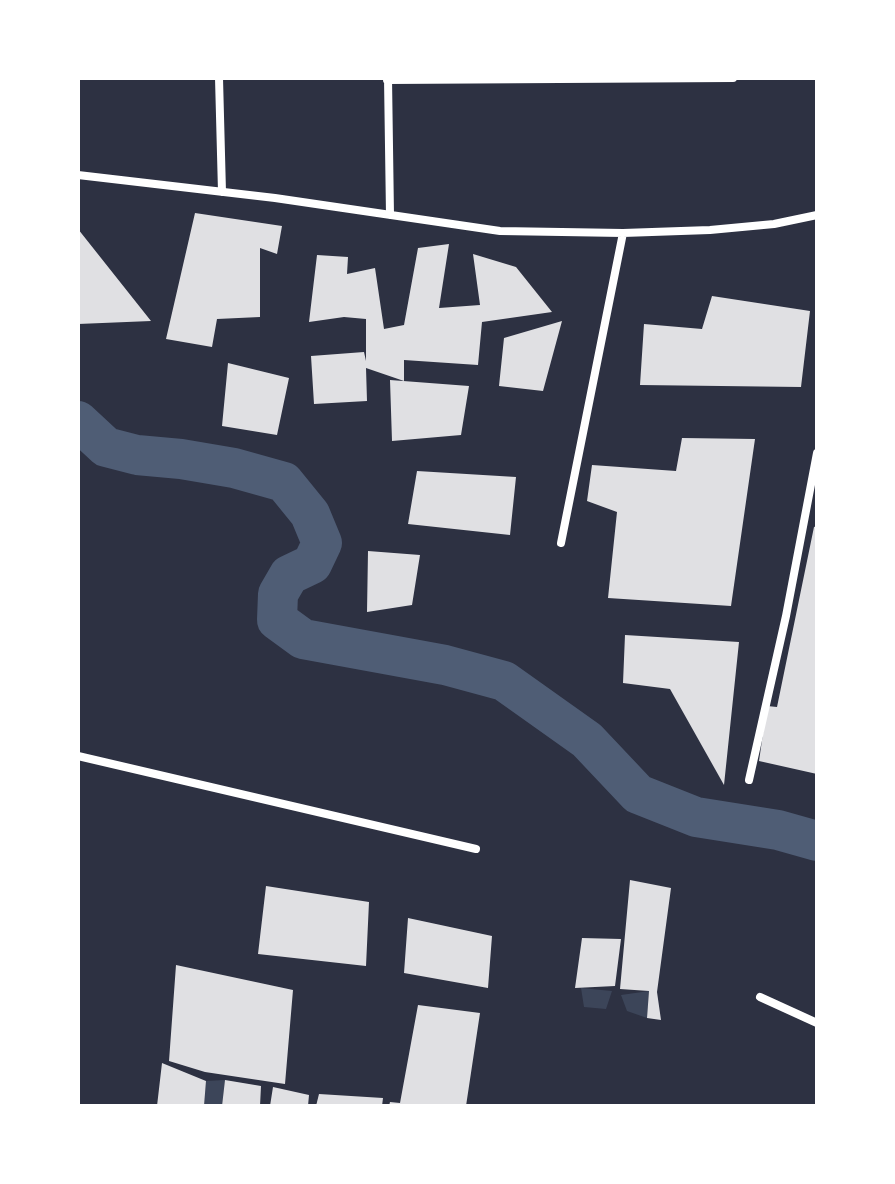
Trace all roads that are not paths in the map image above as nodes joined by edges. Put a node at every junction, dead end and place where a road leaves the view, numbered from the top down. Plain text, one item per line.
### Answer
1 (219, 78) edge
2 (733, 78) edge
3 (388, 79) edge
4 (78, 175) edge
5 (222, 192) junction
6 (390, 215) junction
7 (817, 215) edge
8 (623, 233) junction
9 (817, 453) edge
10 (812, 503) edge
11 (561, 543) dead end
12 (78, 756) edge
13 (749, 780) dead end
14 (476, 849) dead end
15 (760, 997) dead end
16 (817, 1023) edge

1 - 5 street
2 - 3 street
3 - 6 street
4 - 5 street
5 - 6 street
6 - 8 street
7 - 8 street
8 - 11 street
9 - 10 street
10 - 13 street
12 - 14 street
15 - 16 street

